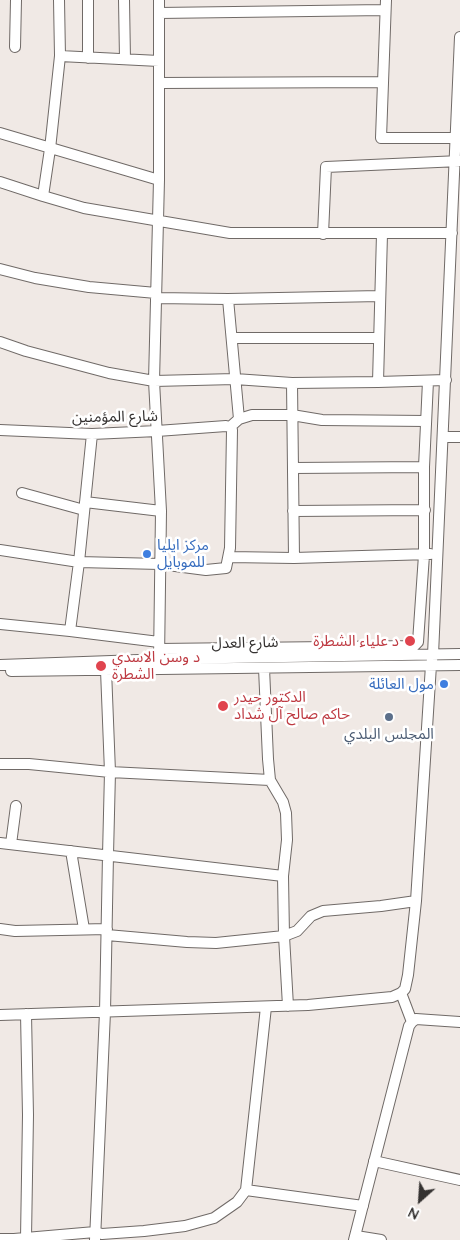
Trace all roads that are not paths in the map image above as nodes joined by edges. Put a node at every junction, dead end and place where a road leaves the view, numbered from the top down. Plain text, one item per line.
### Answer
1 (16, 0) edge
2 (59, 0) edge
3 (88, 0) edge
4 (124, 0) edge
5 (159, 0) edge
6 (385, 5) edge
7 (159, 13) junction
8 (460, 37) edge
9 (15, 47) dead end
10 (60, 56) junction
11 (88, 58) junction
12 (125, 60) junction
13 (159, 61) junction
14 (459, 79) edge
15 (382, 82) junction
16 (159, 83) junction
17 (0, 133) edge
18 (456, 138) junction
19 (50, 149) junction
20 (457, 162) edge
21 (159, 180) junction
22 (0, 182) edge
23 (42, 196) junction
24 (158, 221) junction
25 (452, 233) junction
26 (323, 234) junction
27 (382, 234) junction
28 (0, 269) edge
29 (455, 278) edge
30 (156, 295) junction
31 (380, 296) junction
32 (228, 299) junction
33 (233, 338) junction
34 (379, 338) junction
35 (0, 342) edge
36 (235, 379) junction
37 (446, 380) junction
38 (154, 381) junction
39 (428, 381) junction
40 (378, 382) junction
41 (292, 383) junction
42 (292, 415) junction
43 (239, 419) junction
44 (426, 421) junction
45 (230, 427) junction
46 (0, 430) edge
47 (157, 431) junction
48 (92, 434) junction
49 (444, 437) junction
50 (460, 437) edge
51 (424, 467) junction
52 (293, 468) junction
53 (22, 493) dead end
54 (85, 506) junction
55 (424, 510) junction
56 (161, 511) junction
57 (294, 511) junction
58 (0, 550) edge
59 (424, 554) junction
60 (438, 554) junction
61 (229, 557) junction
62 (294, 558) junction
63 (79, 562) junction
64 (160, 564) junction
65 (0, 624) edge
66 (70, 631) junction
67 (159, 645) junction
68 (460, 654) edge
69 (159, 660) junction
70 (432, 660) junction
71 (0, 665) edge
72 (460, 665) edge
73 (264, 668) junction
74 (106, 670) junction
75 (0, 671) edge
76 (0, 764) edge
77 (110, 772) junction
78 (270, 780) junction
79 (16, 806) dead end
80 (5, 843) edge
81 (71, 851) junction
82 (108, 855) junction
83 (283, 876) junction
84 (416, 901) junction
85 (0, 928) edge
86 (84, 929) junction
87 (107, 932) junction
88 (284, 936) junction
89 (401, 993) junction
90 (288, 1006) junction
91 (266, 1007) junction
92 (105, 1012) junction
93 (26, 1014) junction
94 (0, 1015) edge
95 (412, 1022) junction
96 (460, 1022) edge
97 (374, 1162) junction
98 (460, 1180) edge
99 (246, 1190) junction
100 (363, 1206) junction
101 (95, 1236) edge
102 (26, 1238) junction
103 (40, 1238) edge
104 (355, 1238) edge
105 (0, 1239) edge
106 (381, 1240) edge

1 - 9 street
2 - 10 street
3 - 11 street
4 - 12 street
5 - 7 street
6 - 7 street
6 - 15 street
7 - 13 street
8 - 14 street
10 - 11 street
10 - 19 street
11 - 12 street
12 - 13 street
13 - 16 street
14 - 18 street
15 - 16 street
15 - 18 street
16 - 21 street
17 - 19 street
18 - 20 street
19 - 21 street
19 - 23 street
20 - 25 street
20 - 26 street
21 - 24 street
22 - 23 street
23 - 24 street
24 - 26 street
24 - 30 street
25 - 27 street
25 - 29 street
26 - 27 street
27 - 31 street
28 - 30 street
29 - 37 street
30 - 32 street
30 - 38 street
31 - 32 street
31 - 34 street
32 - 33 street
33 - 34 street
33 - 36 street
34 - 40 street
35 - 38 street
36 - 38 street
36 - 41 street
36 - 43 street
37 - 39 street
37 - 49 street
38 - 47 street
39 - 40 street
39 - 44 street
40 - 41 street
41 - 42 street
42 - 43 street
42 - 44 street
42 - 52 street
43 - 45 street
44 - 51 street
45 - 47 street, شارع المؤمنين
45 - 61 street
46 - 48 street, شارع المؤمنين
47 - 48 street, شارع المؤمنين
47 - 56 street
48 - 54 street
49 - 50 street
49 - 60 street
51 - 52 street
51 - 55 street
52 - 57 street
53 - 54 street
54 - 56 street
54 - 63 street
55 - 57 street
55 - 59 street
56 - 64 street
57 - 62 street
58 - 63 street
59 - 60 street
59 - 62 street
59 - 67 street
60 - 70 street
61 - 62 street
61 - 64 street
63 - 64 street
63 - 66 street
64 - 67 street
65 - 66 street
66 - 67 street
67 - 69 street
68 - 70 street, شارع العدل
69 - 70 street, شارع العدل
69 - 71 street, شارع العدل
70 - 72 street, شارع العدل
70 - 73 street, شارع العدل
70 - 84 street
73 - 74 street, شارع العدل
73 - 78 street
74 - 75 street, شارع العدل
74 - 77 street
76 - 77 street
77 - 78 street
77 - 82 street
78 - 83 street
79 - 80 street
80 - 81 street
81 - 82 street
81 - 86 street
82 - 83 street
82 - 87 street
83 - 88 street
84 - 88 street
84 - 89 street
85 - 86 street
86 - 87 street
87 - 88 street
87 - 92 street
88 - 90 street
89 - 90 street
89 - 95 street
90 - 91 street
91 - 92 street
91 - 99 street
92 - 93 street
92 - 101 street
93 - 94 street
93 - 102 street
95 - 96 street
95 - 97 street
97 - 98 street
97 - 100 street
99 - 100 street
99 - 101 street
100 - 104 street
101 - 103 street
102 - 103 street
102 - 105 street
104 - 106 street

